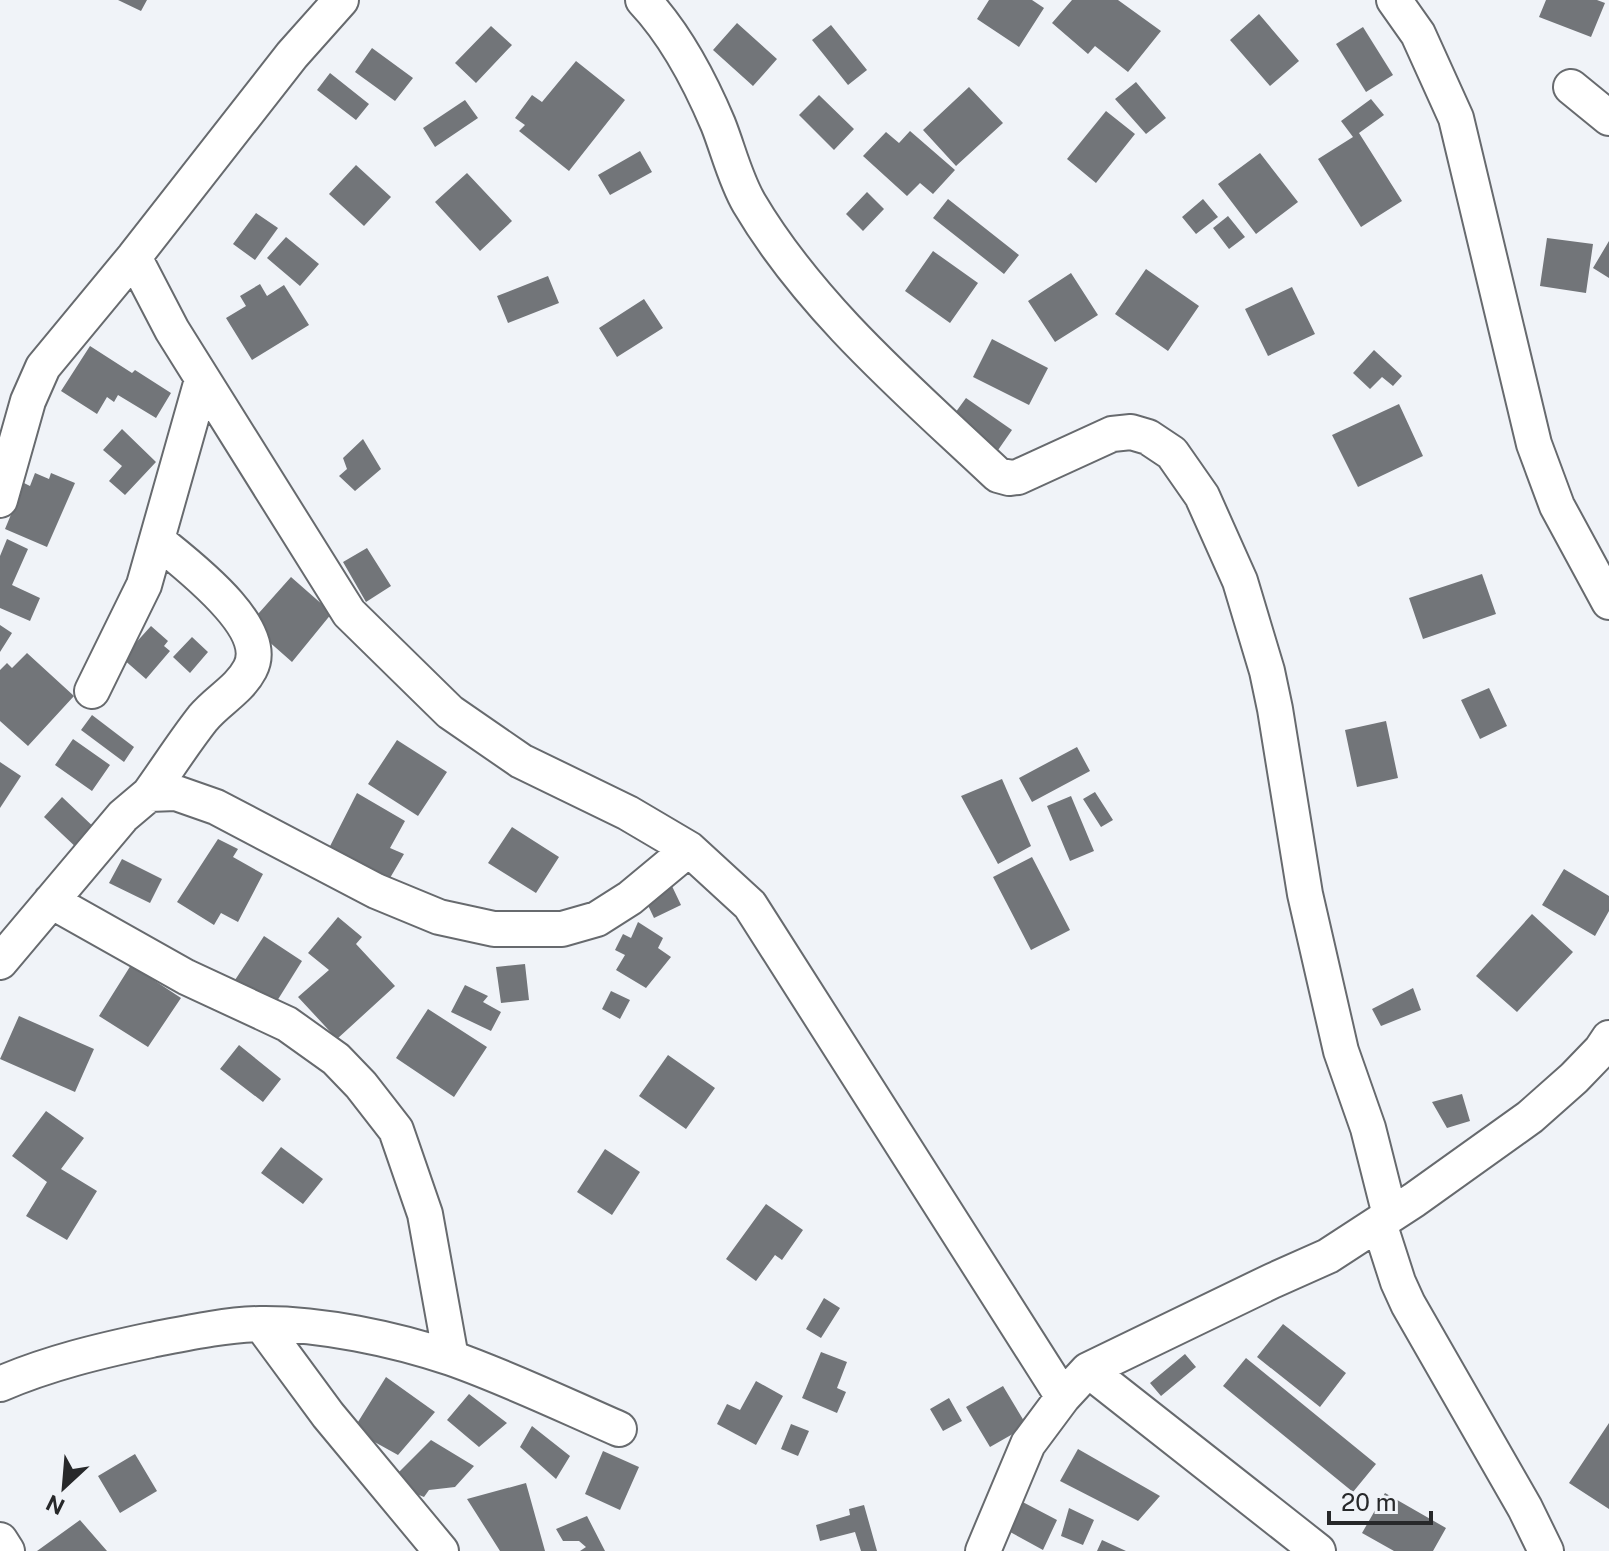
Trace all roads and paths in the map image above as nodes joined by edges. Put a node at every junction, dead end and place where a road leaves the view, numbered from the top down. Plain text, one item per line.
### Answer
1 (341, 0) edge
2 (643, 0) edge
3 (1394, 0) edge
4 (1571, 87) dead end
5 (1609, 118) edge
6 (134, 257) junction
7 (202, 380) junction
8 (0, 500) edge
9 (158, 541) junction
10 (1609, 602) edge
11 (92, 691) dead end
12 (149, 794) junction
13 (689, 849) junction
14 (51, 901) junction
15 (0, 962) edge
16 (1609, 1038) edge
17 (1385, 1219) junction
18 (261, 1324) junction
19 (451, 1358) junction
20 (1088, 1370) junction
21 (0, 1384) edge
22 (1063, 1397) junction
23 (619, 1429) dead end
24 (0, 1540) edge
25 (7, 1551) edge
26 (441, 1551) edge
27 (983, 1551) edge
28 (1318, 1551) edge
29 (1546, 1551) edge

1 - 6 street
2 - 17 street
3 - 10 street
4 - 5 street
6 - 7 street
6 - 8 street
7 - 9 street
7 - 13 street
9 - 11 street
9 - 12 street
12 - 13 street
12 - 14 street
13 - 22 street
14 - 15 street
14 - 19 street
16 - 17 street
17 - 20 street
17 - 29 street
18 - 19 street
18 - 21 street
18 - 26 street
19 - 23 street
20 - 22 street
20 - 28 street
22 - 27 street
24 - 25 street

